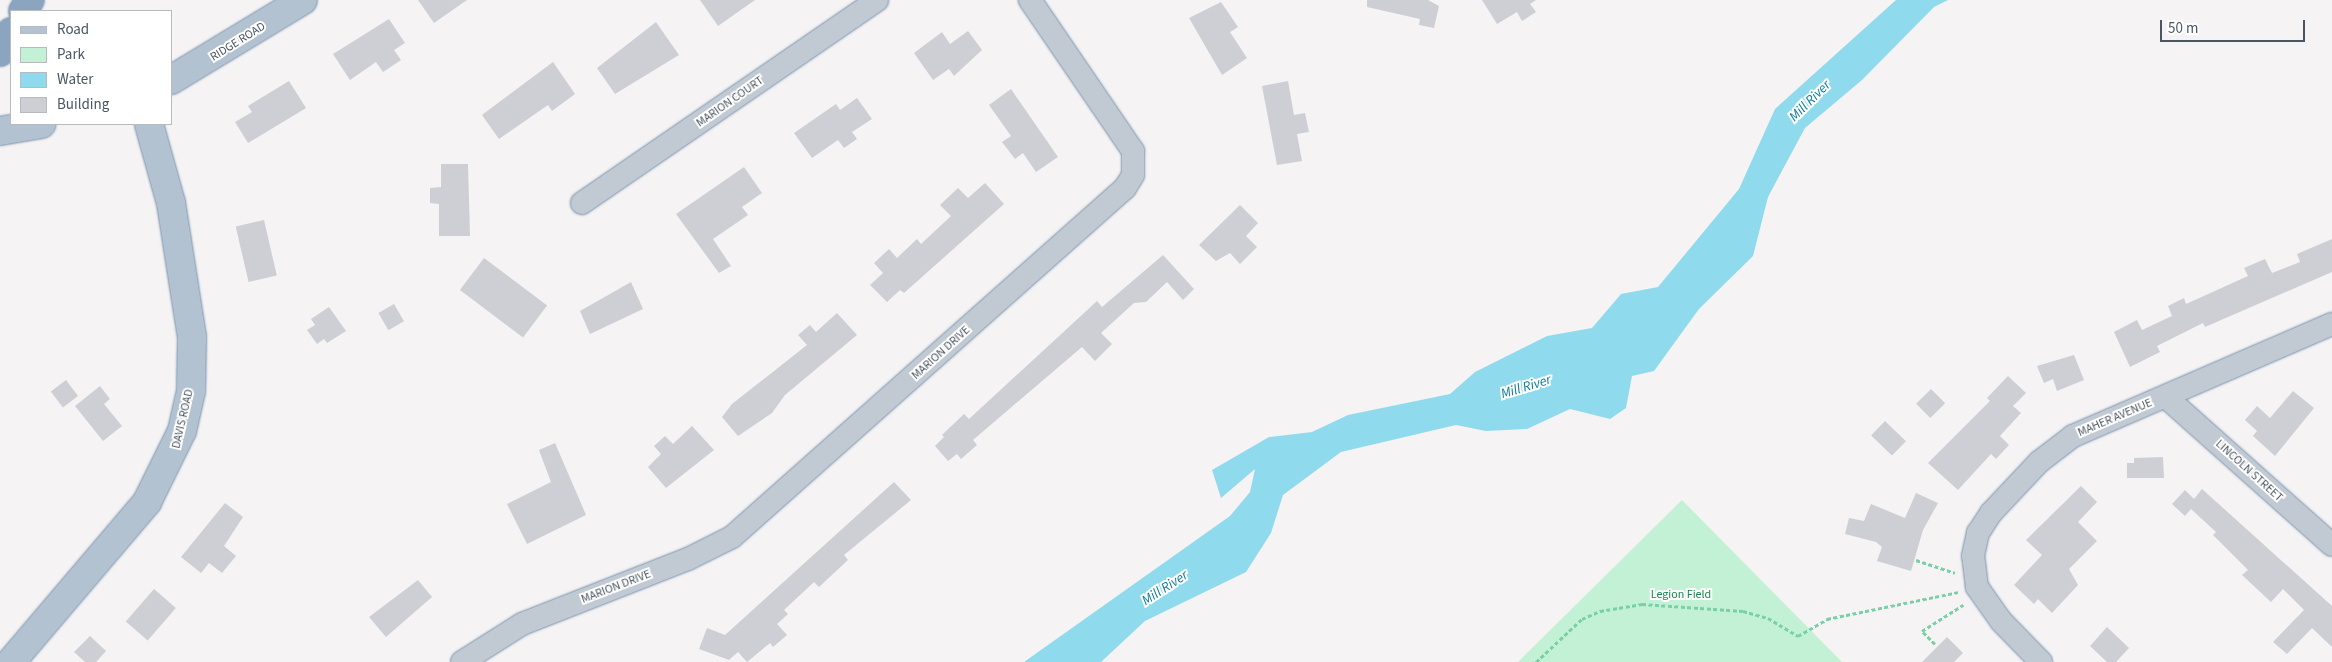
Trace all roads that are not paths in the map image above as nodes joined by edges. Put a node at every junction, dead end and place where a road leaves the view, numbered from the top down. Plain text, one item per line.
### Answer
1 (303, 0) edge
2 (877, 0) edge
3 (1030, 0) edge
4 (10, 34) edge
5 (0, 52) edge
6 (172, 79) edge
7 (150, 125) edge
8 (582, 202) dead end
9 (2332, 324) edge
10 (2166, 396) junction
11 (2332, 545) edge
12 (11, 662) edge
13 (462, 662) edge
14 (2041, 662) edge

1 - 6 main road, RIDGE ROAD
2 - 8 street, MARION COURT
3 - 13 street, MARION DRIVE
4 - 5 highway
7 - 12 main road, DAVIS ROAD
9 - 10 street, MAHER AVENUE
10 - 11 street, LINCOLN STREET
10 - 14 street, MAHER AVENUE

